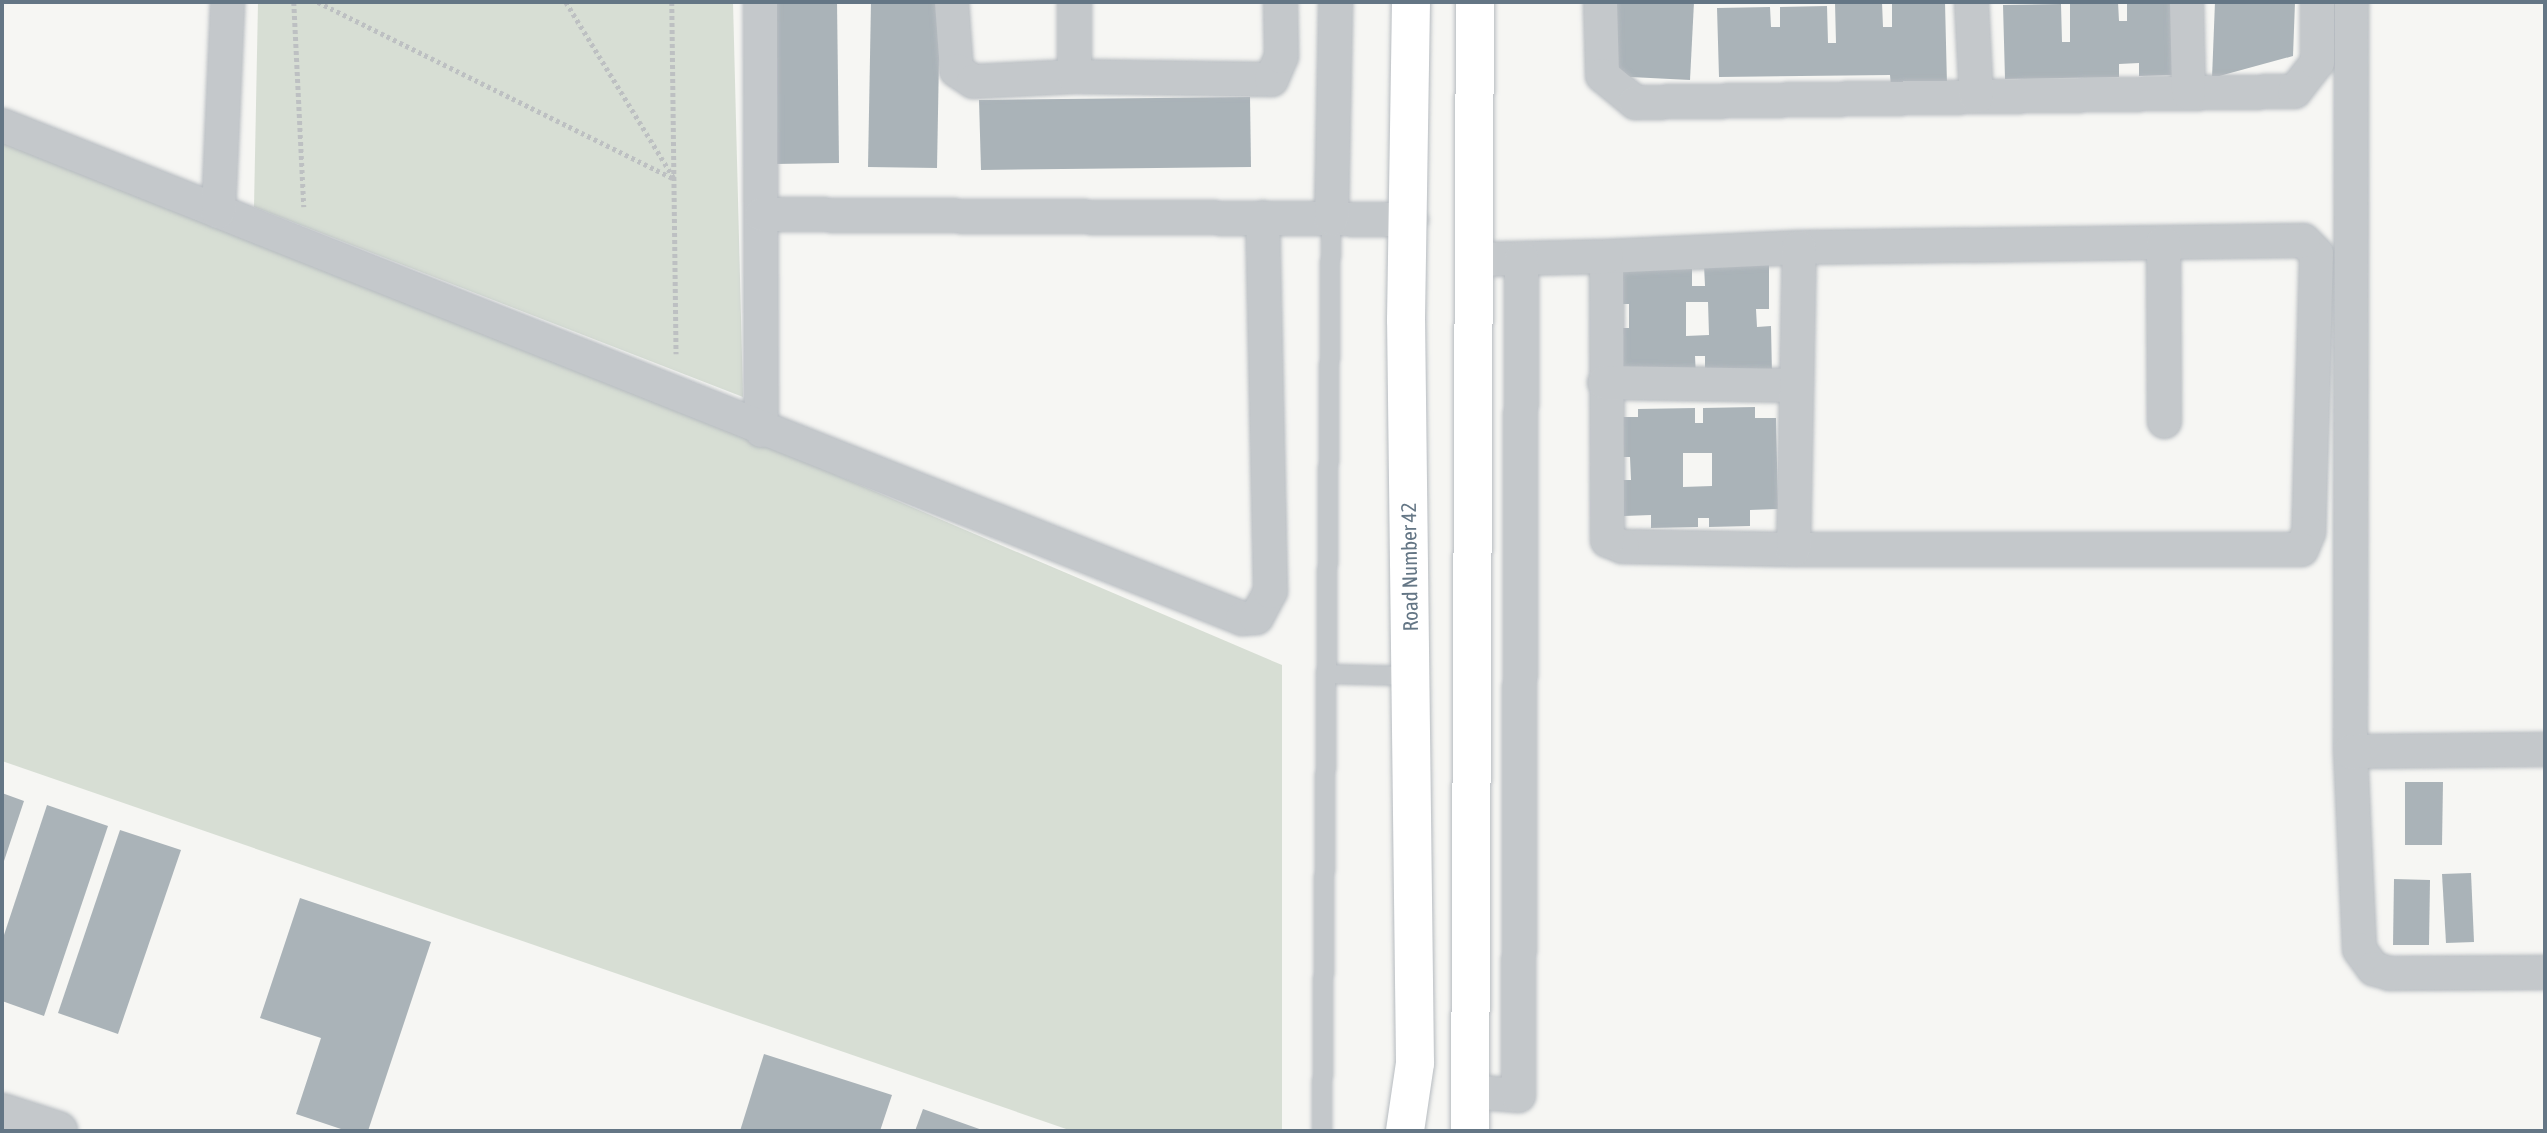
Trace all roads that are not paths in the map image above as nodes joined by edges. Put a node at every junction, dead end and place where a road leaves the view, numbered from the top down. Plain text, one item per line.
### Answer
1 (227, 2) edge
2 (760, 2) edge
3 (951, 2) edge
4 (1073, 2) edge
5 (1280, 2) edge
6 (1335, 2) edge
7 (1410, 2) edge
8 (1475, 2) edge
9 (1600, 2) edge
10 (1971, 2) edge
11 (2186, 2) edge
12 (2317, 2) edge
13 (2351, 2) edge
14 (1074, 76) junction
15 (2189, 93) junction
16 (1976, 96) junction
17 (2, 125) edge
18 (218, 211) junction
19 (761, 214) junction
20 (1262, 217) junction
21 (1331, 218) junction
22 (1411, 219) junction
23 (2163, 242) junction
24 (1799, 247) junction
25 (1606, 256) junction
26 (1521, 258) junction
27 (1476, 259) junction
28 (1604, 382) junction
29 (1795, 385) junction
30 (2164, 421) dead end
31 (761, 430) junction
32 (1793, 549) junction
33 (1326, 674) junction
34 (1410, 676) junction
35 (2545, 749) edge
36 (2350, 751) junction
37 (1470, 950) junction
38 (1519, 955) junction
39 (2545, 972) edge
40 (1469, 1091) junction
41 (2, 1112) edge
42 (58, 1131) edge
43 (1322, 1131) edge
44 (1405, 1131) edge
45 (1470, 1131) edge

1 - 18 street
2 - 19 street
3 - 14 street
4 - 14 street
5 - 14 street
6 - 21 street
7 - 22 main road, Road Number 42
8 - 27 main road
9 - 16 street
10 - 16 street
11 - 15 street
12 - 15 street
13 - 36 street
15 - 16 street
17 - 18 street
18 - 31 street
19 - 20 street
19 - 31 street
20 - 21 street
20 - 31 street
21 - 22 street
21 - 33 lane
22 - 34 main road, Road Number 42
23 - 24 street
23 - 30 street
23 - 32 street
24 - 25 street
24 - 29 street
25 - 26 street
25 - 28 street
26 - 27 street
26 - 38 street
27 - 37 main road
28 - 29 street
28 - 32 street
29 - 32 street
33 - 34 lane
33 - 43 lane
34 - 44 main road, Road Number 42
35 - 36 street
36 - 39 street
37 - 38 street
37 - 40 main road
38 - 40 street
40 - 45 main road
41 - 42 street

